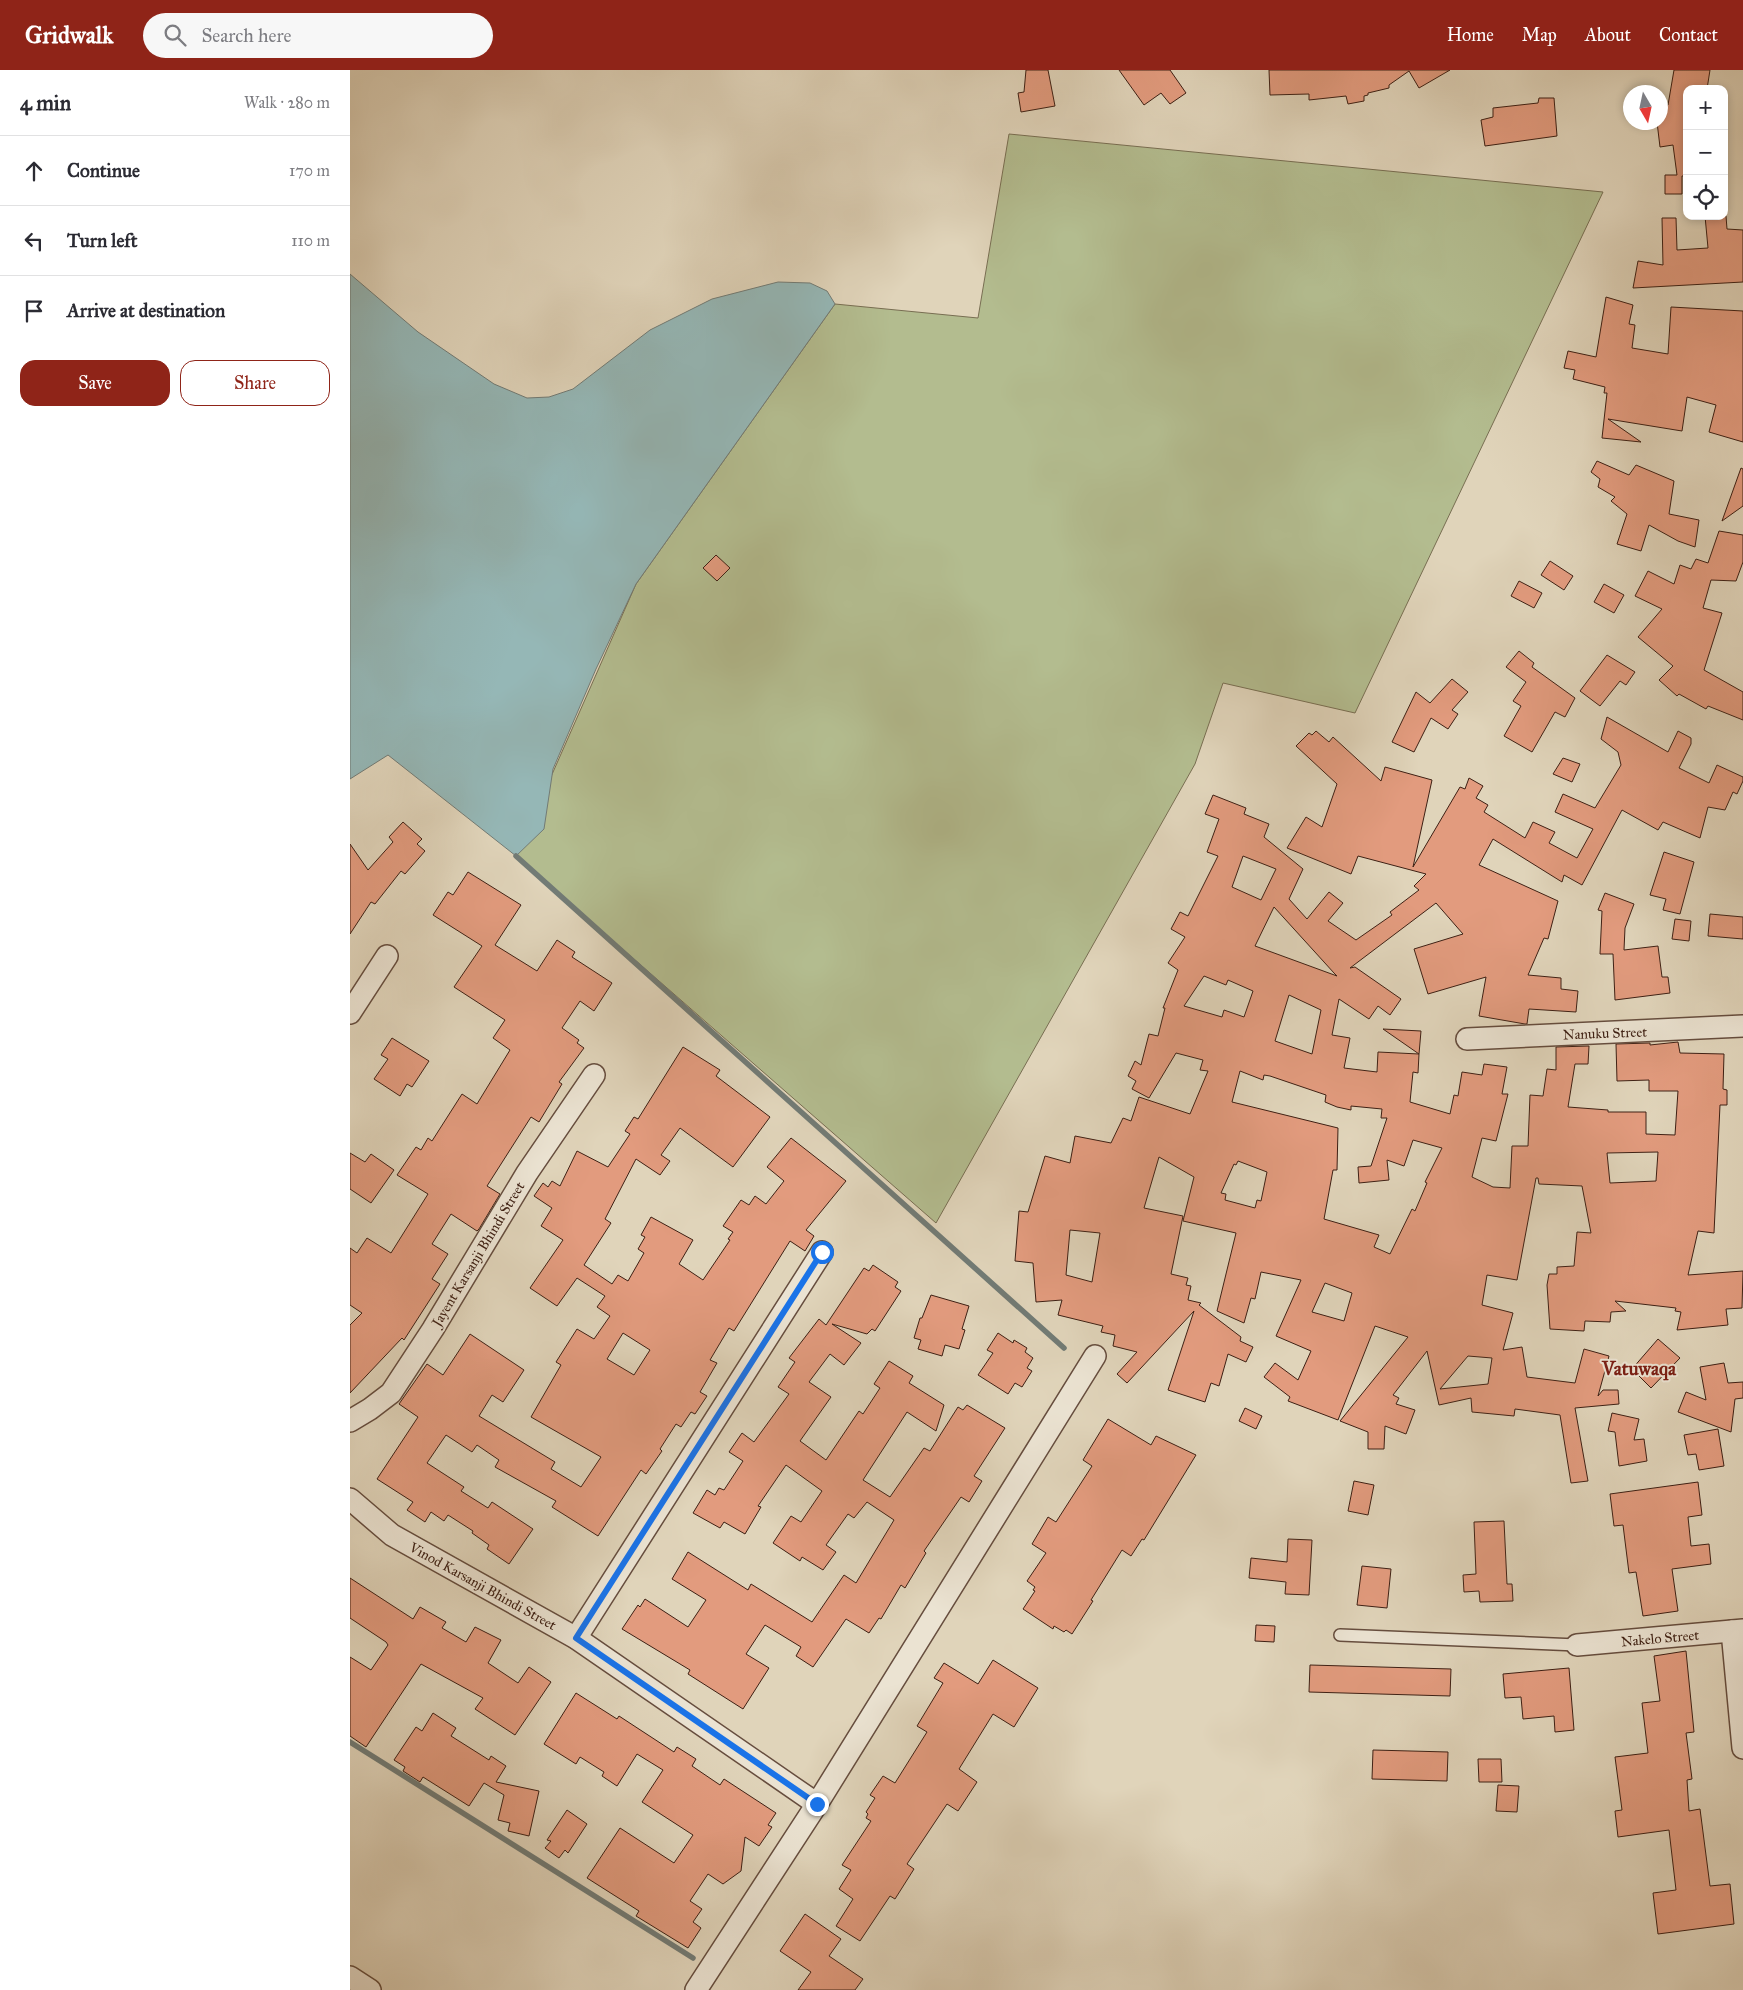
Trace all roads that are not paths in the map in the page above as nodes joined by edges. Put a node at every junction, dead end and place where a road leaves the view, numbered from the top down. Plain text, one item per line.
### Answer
1 (387, 956) dead end
2 (350, 1013) edge
3 (1743, 1026) edge
4 (1467, 1039) dead end
5 (594, 1075) dead end
6 (822, 1252) dead end
7 (1095, 1356) dead end
8 (350, 1421) edge
9 (350, 1499) edge
10 (1738, 1631) edge
11 (1340, 1635) dead end
12 (576, 1638) junction
13 (1578, 1645) joint
14 (1743, 1748) edge
15 (817, 1804) junction
16 (350, 1977) edge
17 (370, 1990) edge
18 (696, 1990) edge

1 - 2 street
3 - 4 street, Nanuku Street
5 - 8 street, Jayent Karsanji Bhindi Street
6 - 12 street
7 - 15 street
9 - 12 street, Vinod Karsanji Bhindi Street
10 - 13 street, Nakelo Street
10 - 14 street
11 - 13 lane
12 - 15 street, Vinod Karsanji Bhindi Street
15 - 18 street
16 - 17 street

